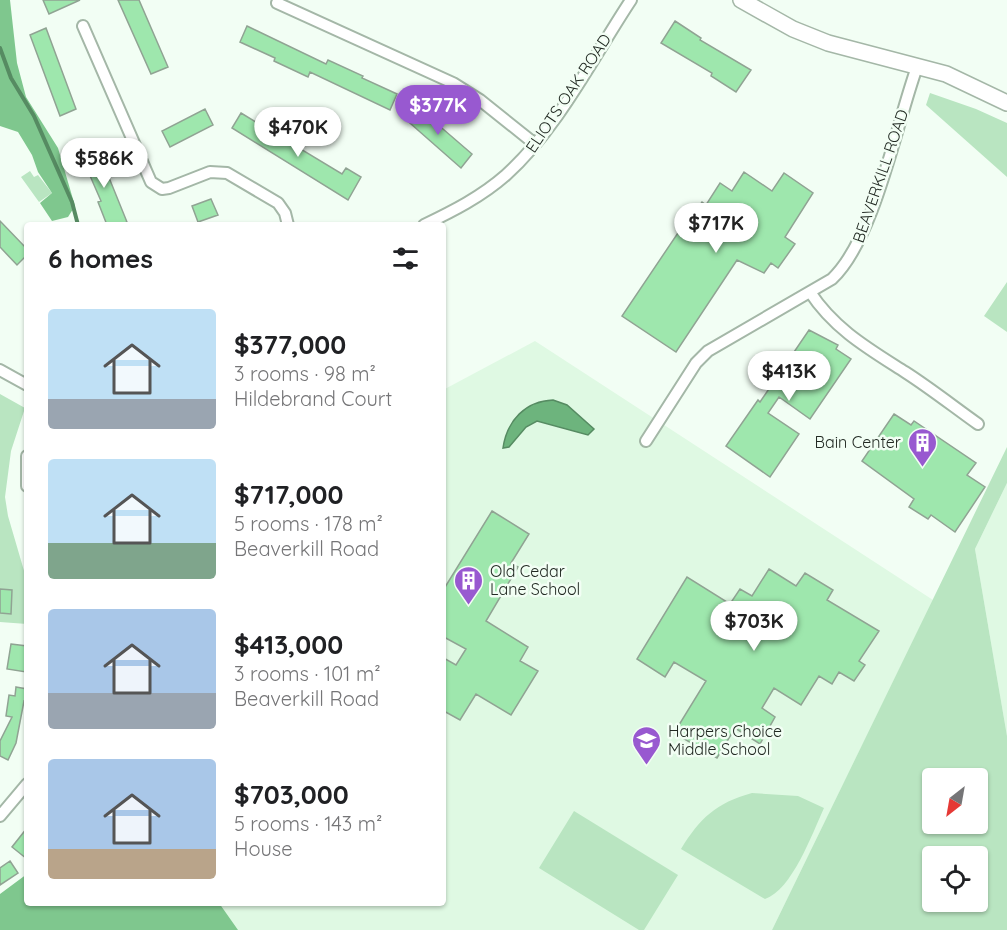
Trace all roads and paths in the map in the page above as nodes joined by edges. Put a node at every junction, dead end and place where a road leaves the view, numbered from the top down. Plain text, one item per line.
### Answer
1 (630, 0) edge
2 (741, 0) edge
3 (277, 3) dead end
4 (83, 26) dead end
5 (917, 67) junction
6 (1007, 103) edge
7 (535, 144) junction
8 (438, 218) junction
9 (287, 222) edge
10 (424, 222) edge
11 (430, 222) edge
12 (810, 292) junction
13 (0, 370) edge
14 (24, 383) edge
15 (978, 424) dead end
16 (646, 441) dead end
17 (24, 788) edge
18 (0, 816) edge

1 - 7 street, ELIOTS OAK ROAD
2 - 5 main road
3 - 7 street
4 - 9 street
5 - 6 main road
5 - 12 street, BEAVERKILL ROAD
7 - 8 street, ELIOTS OAK ROAD
8 - 10 street, ELIOTS OAK ROAD
8 - 11 street, ELIOTS OAK ROAD
12 - 15 street
12 - 16 street, BEAVERKILL ROAD
13 - 14 street
17 - 18 street

